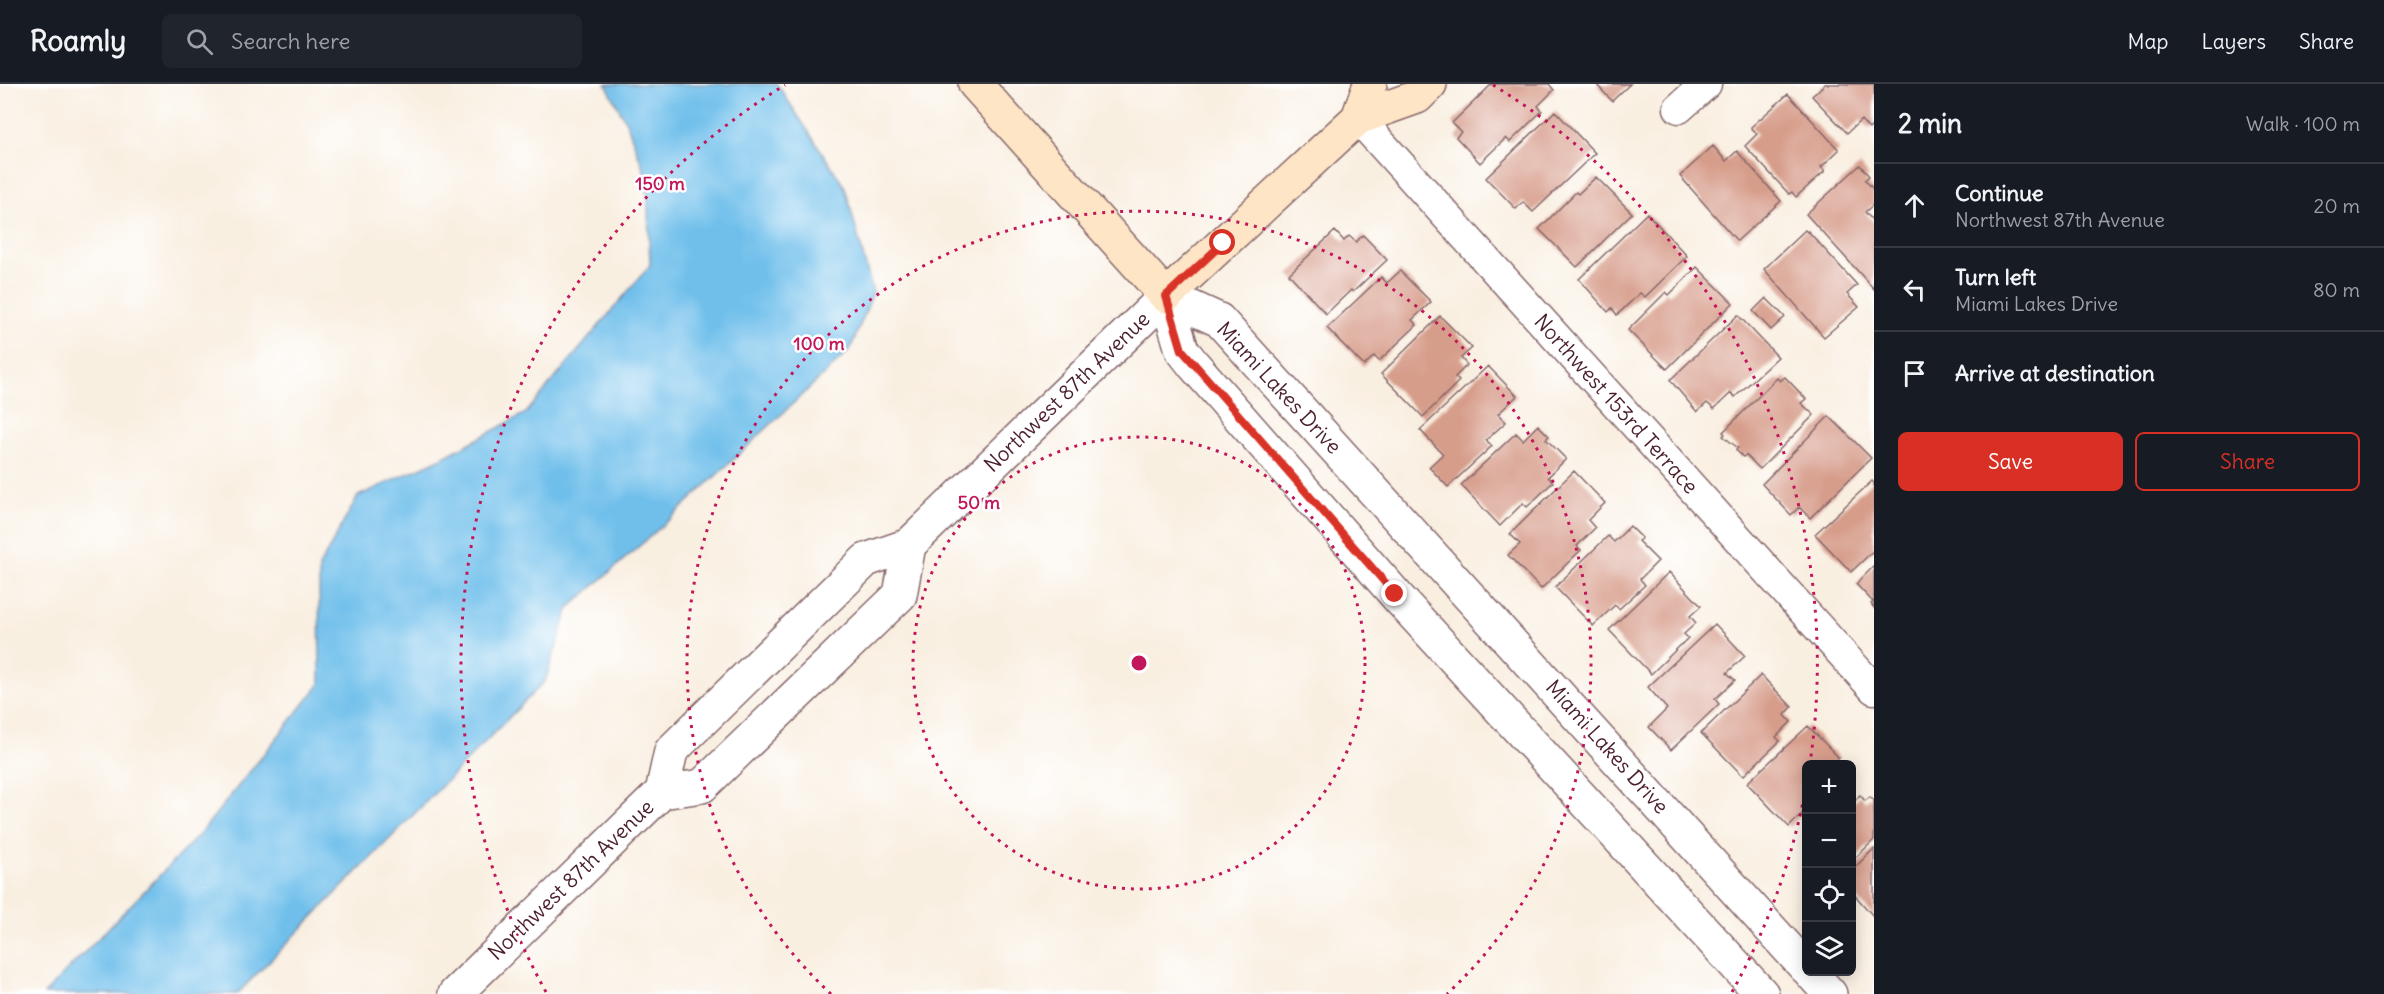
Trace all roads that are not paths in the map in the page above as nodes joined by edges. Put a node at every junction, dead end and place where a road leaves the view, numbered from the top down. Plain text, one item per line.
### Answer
1 (975, 84) edge
2 (1370, 84) edge
3 (1430, 84) edge
4 (1706, 84) edge
5 (1679, 108) dead end
6 (1358, 118) junction
7 (1166, 296) junction
8 (909, 545) junction
9 (1874, 689) edge
10 (662, 792) junction
11 (1802, 964) edge
12 (1814, 976) edge
13 (455, 994) edge
14 (1762, 994) edge
15 (1830, 994) edge

1 - 7 main road
2 - 6 main road, Northwest 87th Avenue
3 - 6 main road, Northwest 87th Avenue
4 - 5 street
6 - 7 main road, Northwest 87th Avenue
6 - 9 street, Northwest 153rd Terrace
7 - 8 street, Northwest 87th Avenue
7 - 11 street, Miami Lakes Drive
7 - 14 street
8 - 10 street, Northwest 87th Avenue
8 - 10 street, Northwest 87th Avenue
10 - 13 street, Northwest 87th Avenue
12 - 15 street

